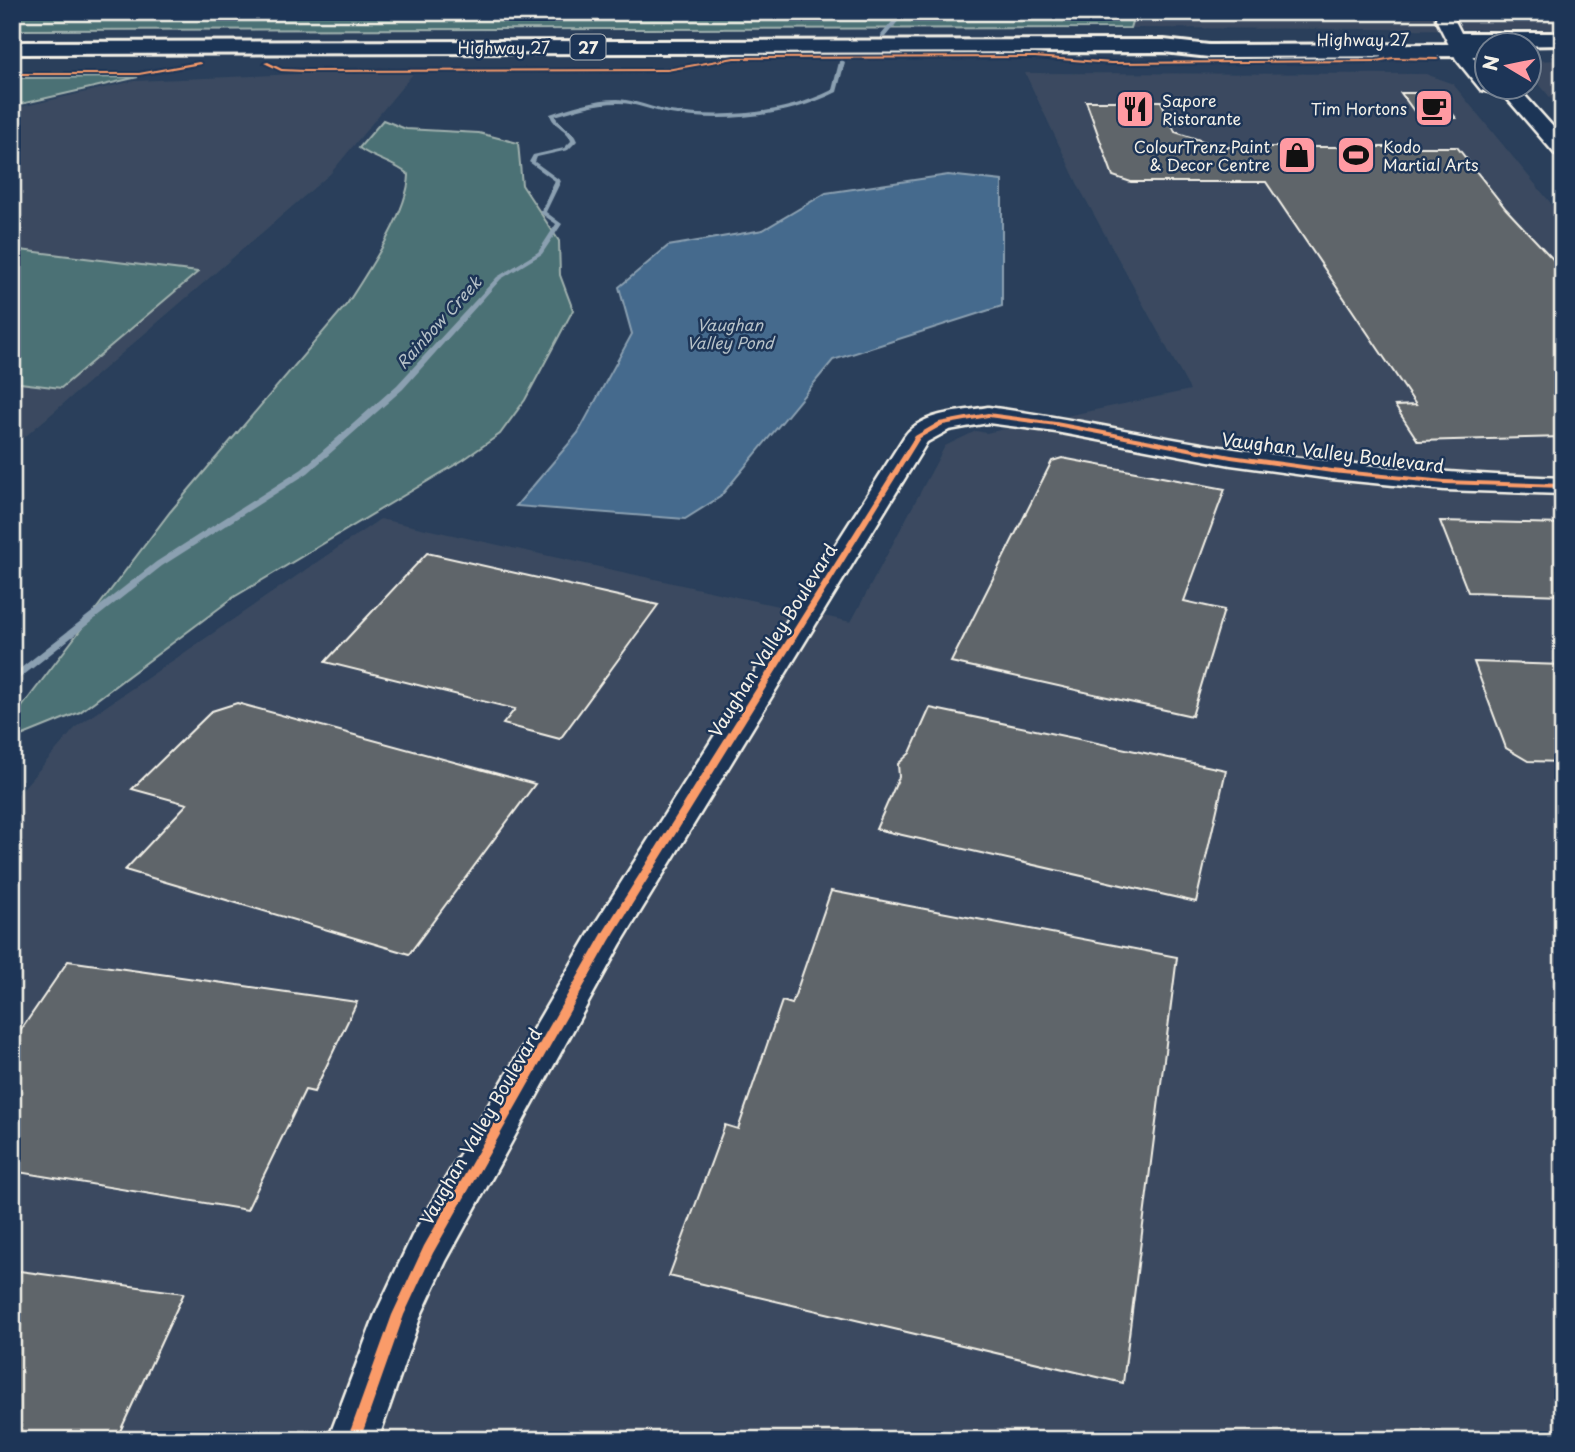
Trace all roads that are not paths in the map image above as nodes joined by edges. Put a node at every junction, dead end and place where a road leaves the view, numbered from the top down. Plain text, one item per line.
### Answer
1 (1445, 12) edge
2 (1458, 12) edge
3 (1563, 39) edge
4 (1544, 41) edge
5 (1474, 42) edge
6 (1474, 44) edge
7 (1474, 46) edge
8 (12, 48) edge
9 (1544, 50) edge
10 (1563, 50) edge
11 (1516, 102) edge
12 (1563, 151) edge
13 (1563, 486) edge
14 (352, 1440) edge

1 - 6 street
2 - 5 street
3 - 4 main road, Highway 27 / 27
7 - 8 main road, Highway 27 / 27
9 - 10 main road
11 - 12 street
13 - 14 street, Vaughan Valley Boulevard

